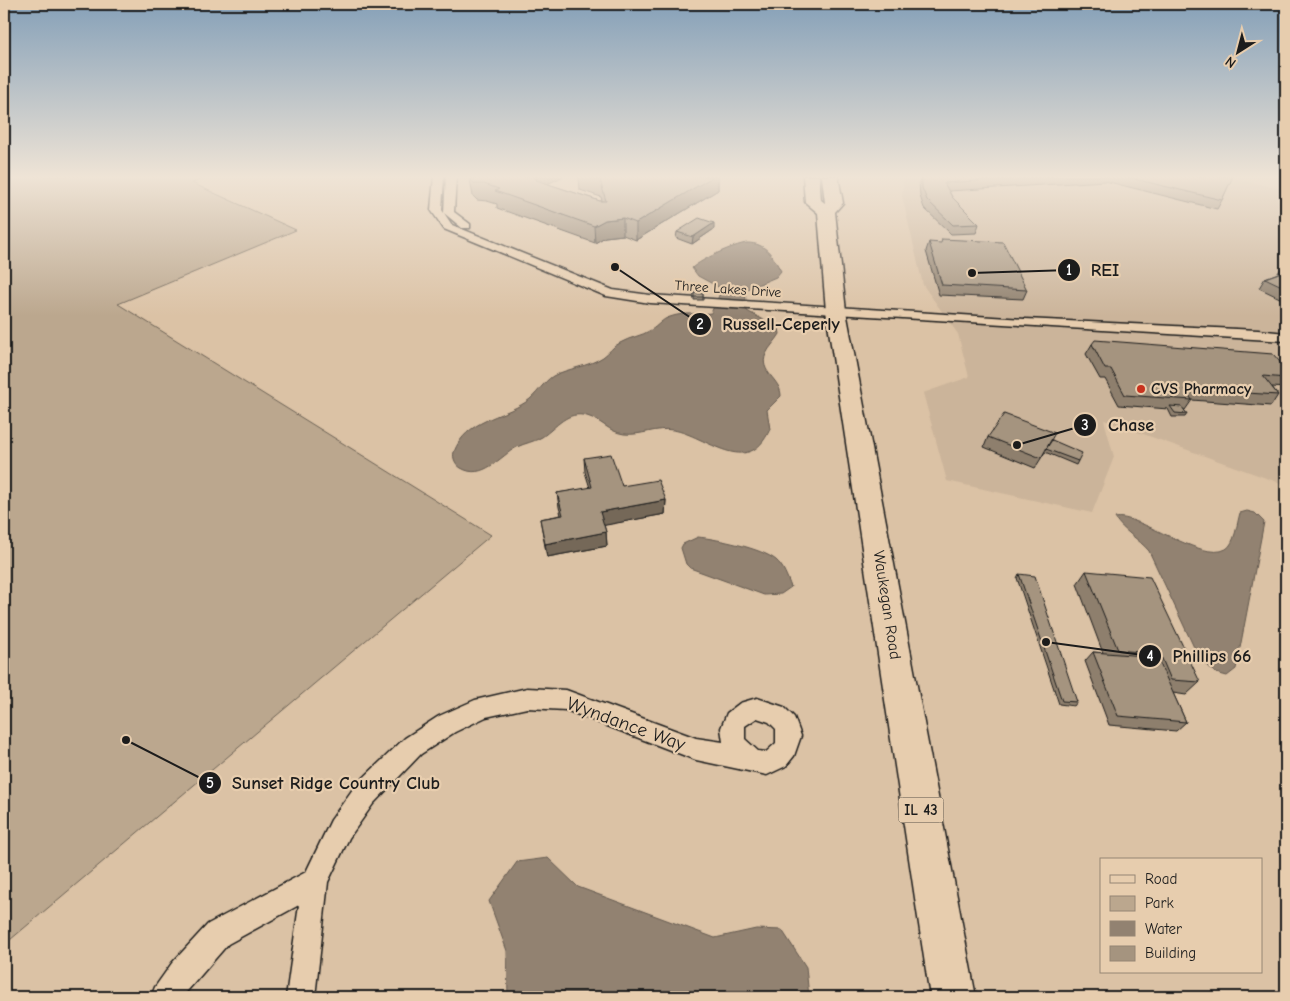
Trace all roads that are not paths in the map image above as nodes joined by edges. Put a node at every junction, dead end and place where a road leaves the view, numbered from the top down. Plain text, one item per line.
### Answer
1 (443, 223) edge
2 (462, 223) edge
3 (827, 223) edge
4 (708, 297) junction
5 (835, 305) junction
6 (1286, 328) edge
7 (1286, 337) edge
8 (747, 758) dead end
9 (315, 881) junction
10 (164, 997) edge
11 (301, 997) edge
12 (953, 997) edge

1 - 4 street, Three Lakes Drive
2 - 4 street, Three Lakes Drive
3 - 5 main road, Waukegan Road / IL 43
4 - 5 street, Three Lakes Drive
5 - 6 street
5 - 7 street
5 - 12 main road, Waukegan Road / IL 43
8 - 9 street, Wyndance Way
9 - 10 street
9 - 11 street, Wyndance Way

